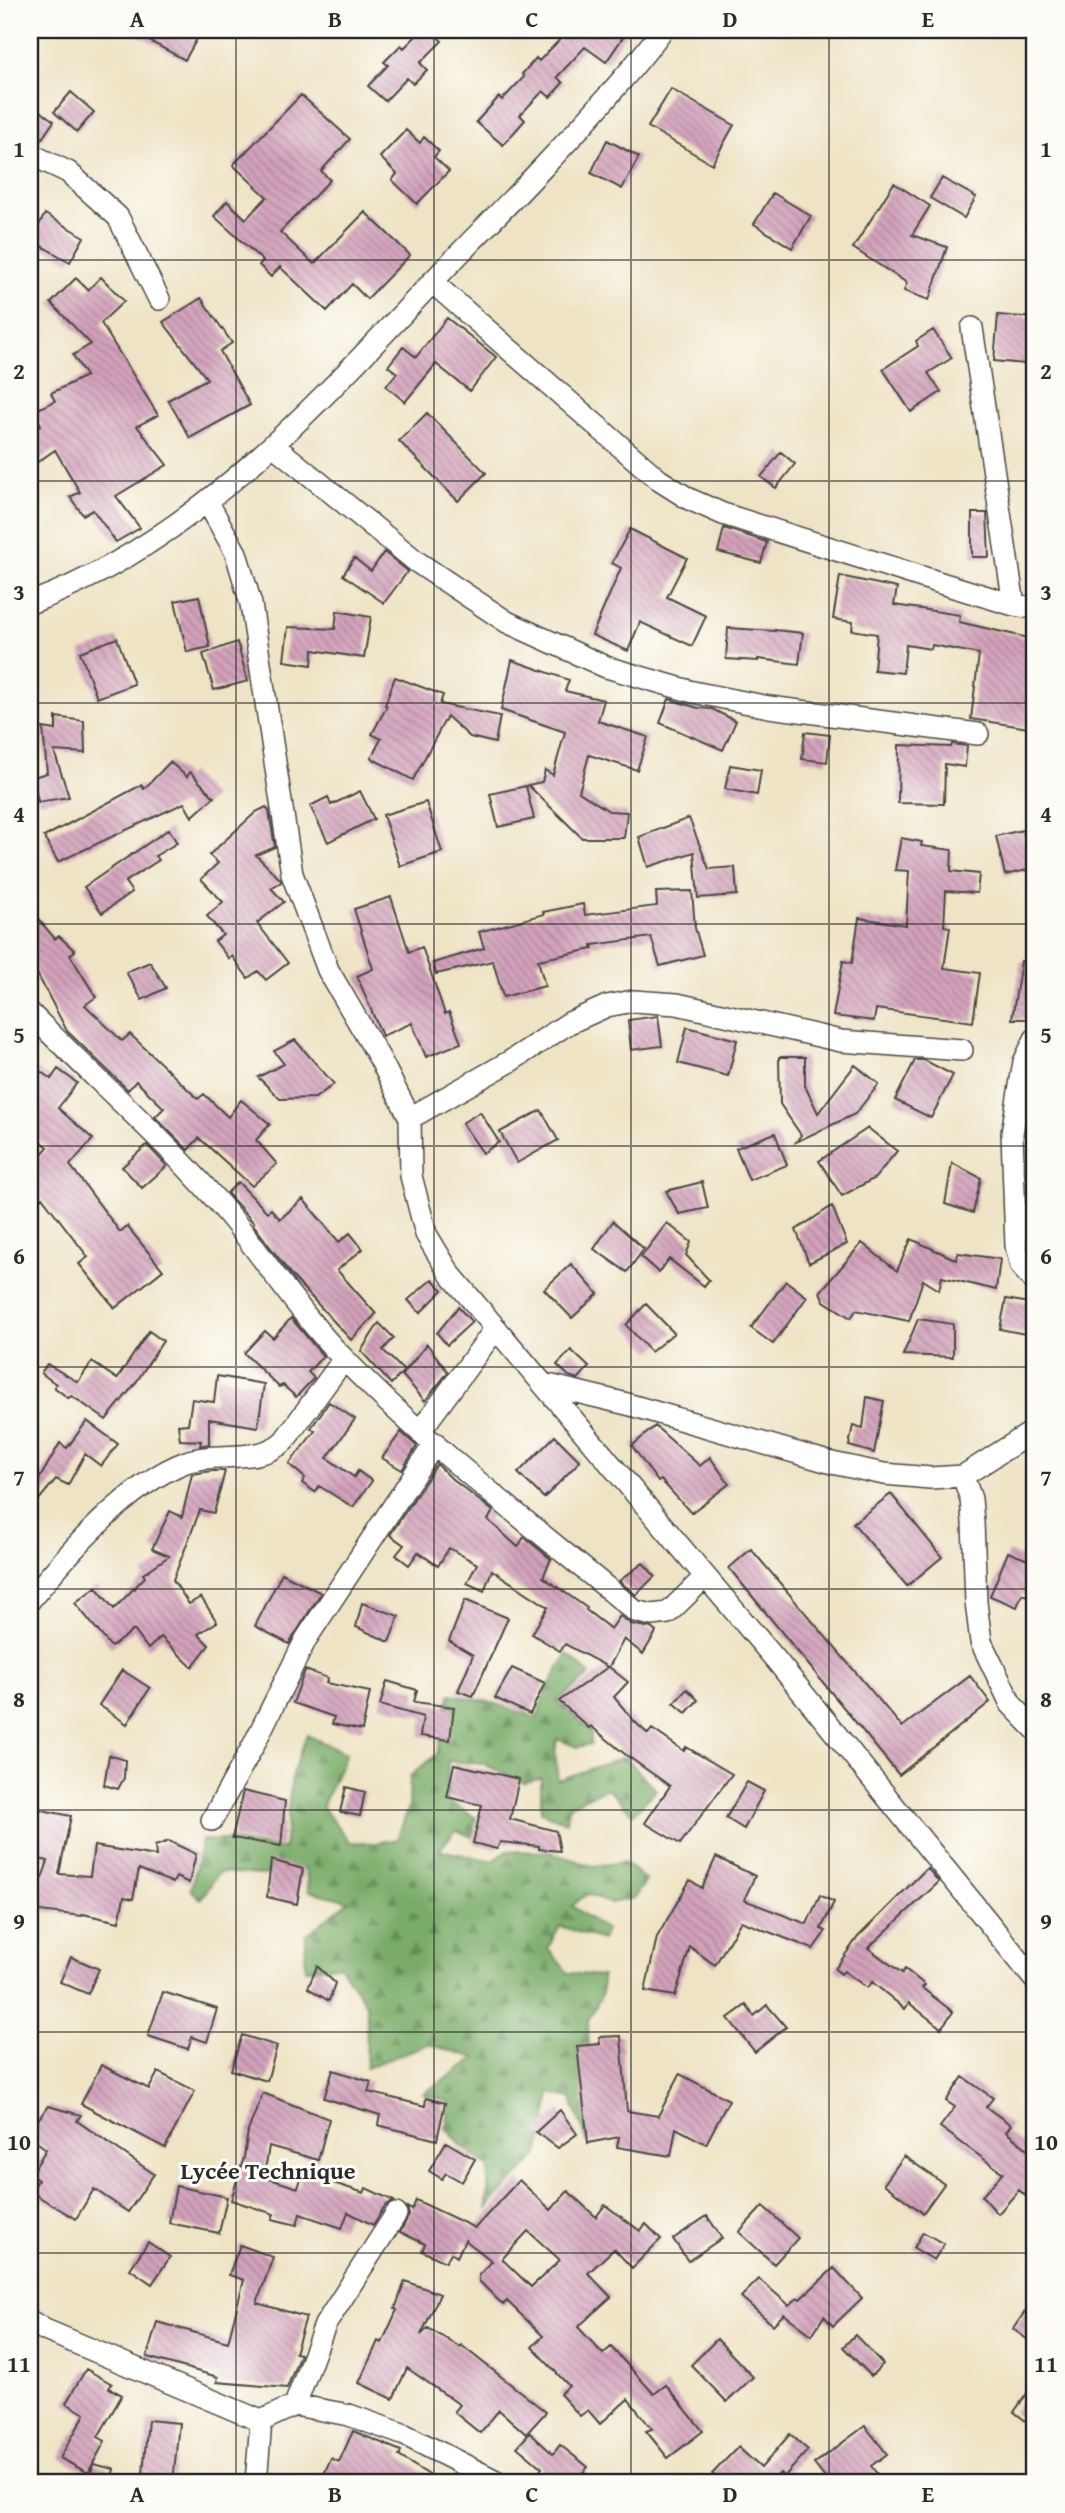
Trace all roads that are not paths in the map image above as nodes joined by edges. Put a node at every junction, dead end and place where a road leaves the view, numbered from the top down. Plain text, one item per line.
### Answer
1 (662, 30) edge
2 (30, 154) edge
3 (432, 282) junction
4 (159, 299) dead end
5 (972, 328) dead end
6 (273, 445) junction
7 (208, 501) junction
8 (30, 603) edge
9 (1025, 607) edge
10 (978, 734) dead end
11 (30, 1013) edge
12 (1035, 1039) edge
13 (962, 1049) dead end
14 (410, 1118) junction
15 (1035, 1282) edge
16 (496, 1328) junction
17 (344, 1359) junction
18 (544, 1384) junction
19 (1035, 1430) edge
20 (428, 1437) junction
21 (963, 1476) junction
22 (705, 1577) junction
23 (30, 1600) edge
24 (1035, 1729) edge
25 (212, 1820) dead end
26 (1035, 1980) edge
27 (396, 2214) dead end
28 (30, 2321) edge
29 (295, 2405) junction
30 (261, 2421) junction
31 (256, 2483) edge
32 (500, 2483) edge

1 - 3 street
2 - 4 street
3 - 6 street
3 - 9 street
5 - 9 street
6 - 7 street
6 - 10 street
7 - 8 street
7 - 14 street
11 - 17 street
12 - 15 street
13 - 14 street
14 - 16 street
16 - 18 street
16 - 20 street
17 - 20 street
17 - 23 street
18 - 21 street
18 - 22 street
19 - 21 street
20 - 22 street
20 - 25 street
21 - 24 street
22 - 26 street
27 - 29 street
28 - 30 street
29 - 30 street
29 - 32 street
30 - 31 street

